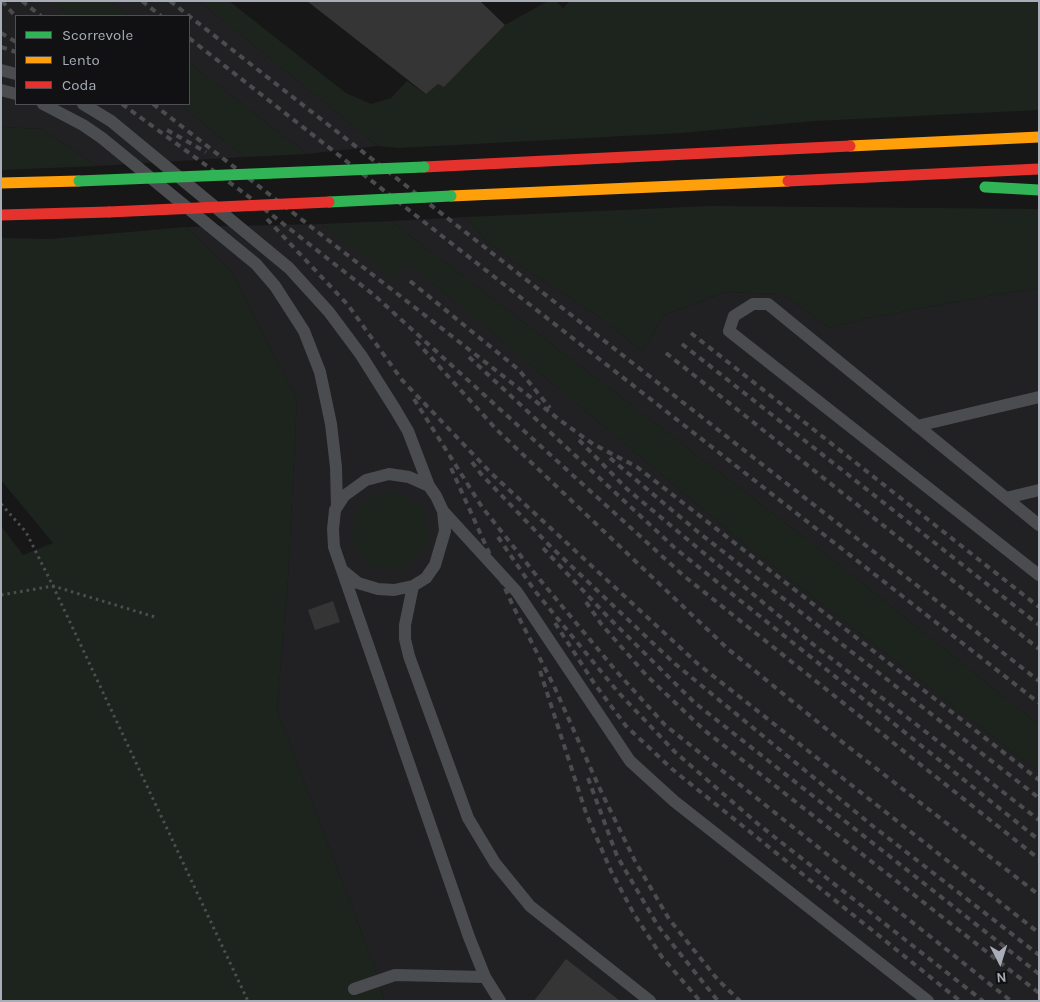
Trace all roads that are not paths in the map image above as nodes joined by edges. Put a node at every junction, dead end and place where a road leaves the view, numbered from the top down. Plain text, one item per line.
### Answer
1 (1, 70) edge
2 (15, 74) edge
3 (1, 90) edge
4 (15, 94) edge
5 (45, 105) edge
6 (86, 105) edge
7 (1010, 127) dead end
8 (1039, 137) edge
9 (843, 146) junction
10 (1039, 169) edge
11 (846, 178) junction
12 (1, 183) edge
13 (952, 185) dead end
14 (971, 186) dead end
15 (1039, 190) edge
16 (1, 215) edge
17 (1039, 396) edge
18 (917, 426) junction
19 (429, 486) junction
20 (1039, 490) edge
21 (1006, 498) junction
22 (338, 507) junction
23 (442, 512) junction
24 (1039, 525) edge
25 (342, 570) junction
26 (1039, 575) edge
27 (413, 586) junction
28 (485, 977) junction
29 (354, 989) dead end
30 (500, 1001) edge
31 (650, 1001) edge
32 (928, 1001) edge

1 - 2 lane
3 - 4 lane
5 - 22 lane
6 - 19 lane
7 - 9 highway
8 - 9 highway
9 - 12 highway, bridge
10 - 11 highway
11 - 13 highway
11 - 16 highway, bridge
14 - 15 highway
17 - 18 lane
18 - 21 lane
18 - 26 lane
19 - 22 lane
19 - 23 lane
20 - 21 lane
21 - 24 lane
22 - 25 lane
23 - 27 lane
23 - 32 lane
25 - 27 lane
25 - 28 lane
27 - 31 lane
28 - 29 lane
28 - 30 lane

